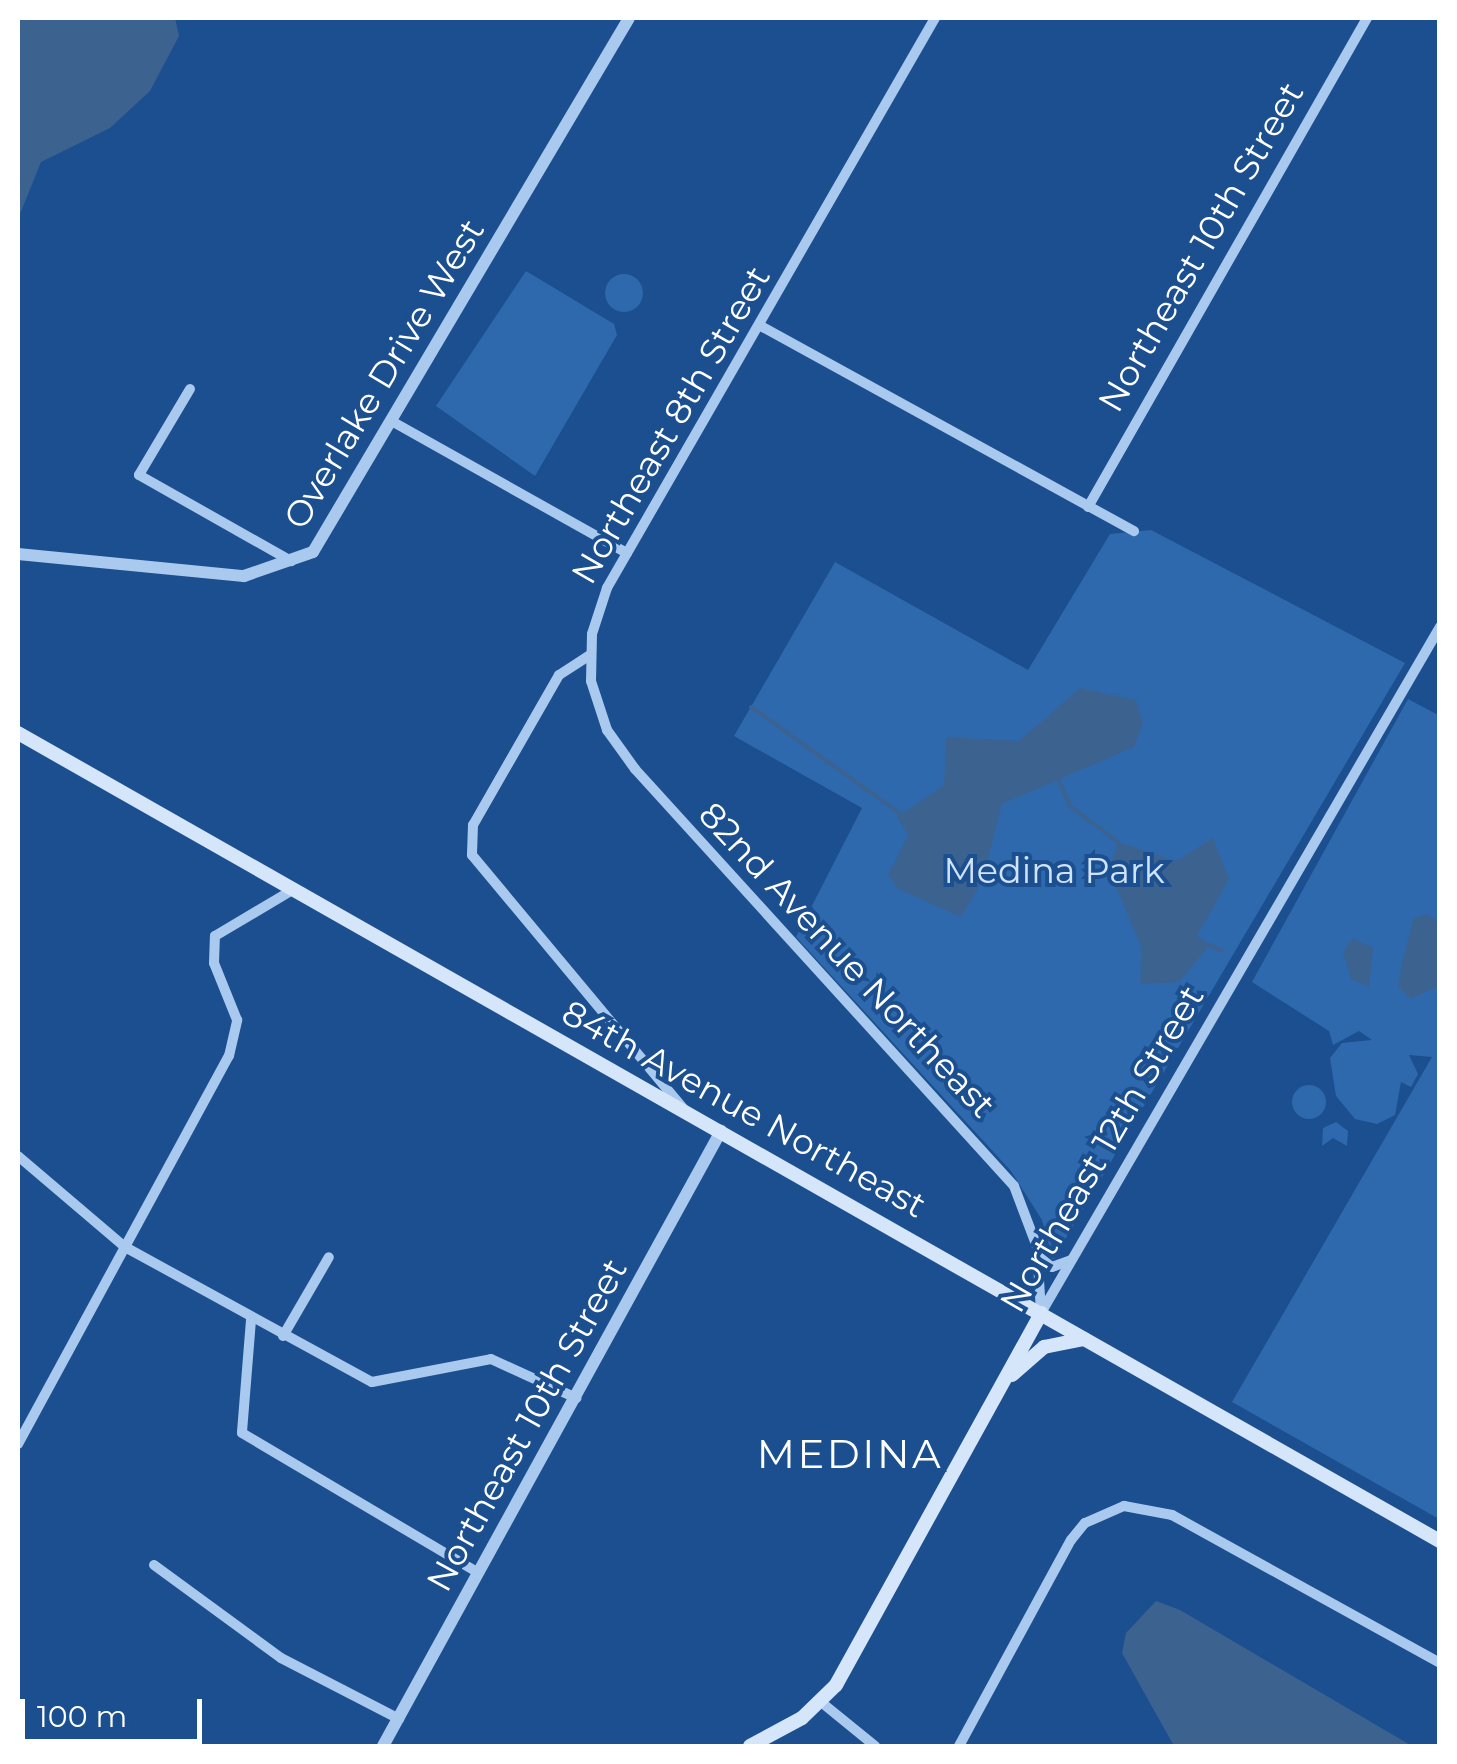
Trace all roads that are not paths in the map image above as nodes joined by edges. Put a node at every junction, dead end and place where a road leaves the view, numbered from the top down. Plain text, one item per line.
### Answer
1 (629, 18) edge
2 (935, 18) edge
3 (1367, 18) edge
4 (759, 325) junction
5 (190, 388) dead end
6 (395, 424) junction
7 (1088, 507) junction
8 (1134, 531) dead end
9 (626, 553) junction
10 (18, 554) edge
11 (297, 564) junction
12 (1440, 627) edge
13 (590, 654) junction
14 (18, 733) edge
15 (294, 890) junction
16 (684, 1109) junction
17 (721, 1131) junction
18 (18, 1156) edge
19 (125, 1247) junction
20 (1038, 1256) junction
21 (329, 1257) dead end
22 (1075, 1258) junction
23 (1041, 1313) junction
24 (251, 1320) junction
25 (283, 1336) junction
26 (1086, 1339) junction
27 (1004, 1382) junction
28 (576, 1398) junction
29 (18, 1444) edge
30 (1440, 1541) edge
31 (154, 1565) dead end
32 (479, 1574) junction
33 (1440, 1663) edge
34 (821, 1702) junction
35 (399, 1719) junction
36 (384, 1746) edge
37 (750, 1746) edge
38 (875, 1746) edge
39 (959, 1746) edge

1 - 6 street, Overlake Drive West
2 - 4 street, Northeast 8th Street
3 - 7 street, Northeast 10th Street
4 - 7 street
4 - 9 street, Northeast 8th Street
5 - 11 street
6 - 9 street
6 - 11 street, Overlake Drive West
7 - 8 street
9 - 13 street, Northeast 8th Street
10 - 11 street, Overlake Drive West
12 - 22 street, Northeast 12th Street
13 - 16 street
13 - 20 street, 82nd Avenue Northeast
14 - 15 main road, 84th Avenue Northeast
15 - 16 main road, 84th Avenue Northeast
15 - 19 street
16 - 17 main road, 84th Avenue Northeast
17 - 23 main road, 84th Avenue Northeast
17 - 28 street, Northeast 10th Street
18 - 19 street
19 - 24 street
19 - 29 street
20 - 22 street
20 - 23 street, 82nd Avenue Northeast
21 - 25 street
22 - 23 street, Northeast 12th Street
23 - 26 main road, 84th Avenue Northeast
23 - 27 main road, Northeast 12th Street
24 - 25 street
24 - 32 street
25 - 28 street
26 - 27 main road
26 - 30 main road, 84th Avenue Northeast
27 - 34 main road, Northeast 12th Street
28 - 32 street, Northeast 10th Street
31 - 35 street
32 - 35 street, Northeast 10th Street
33 - 39 street
34 - 37 main road
34 - 38 street
35 - 36 street, Northeast 10th Street

